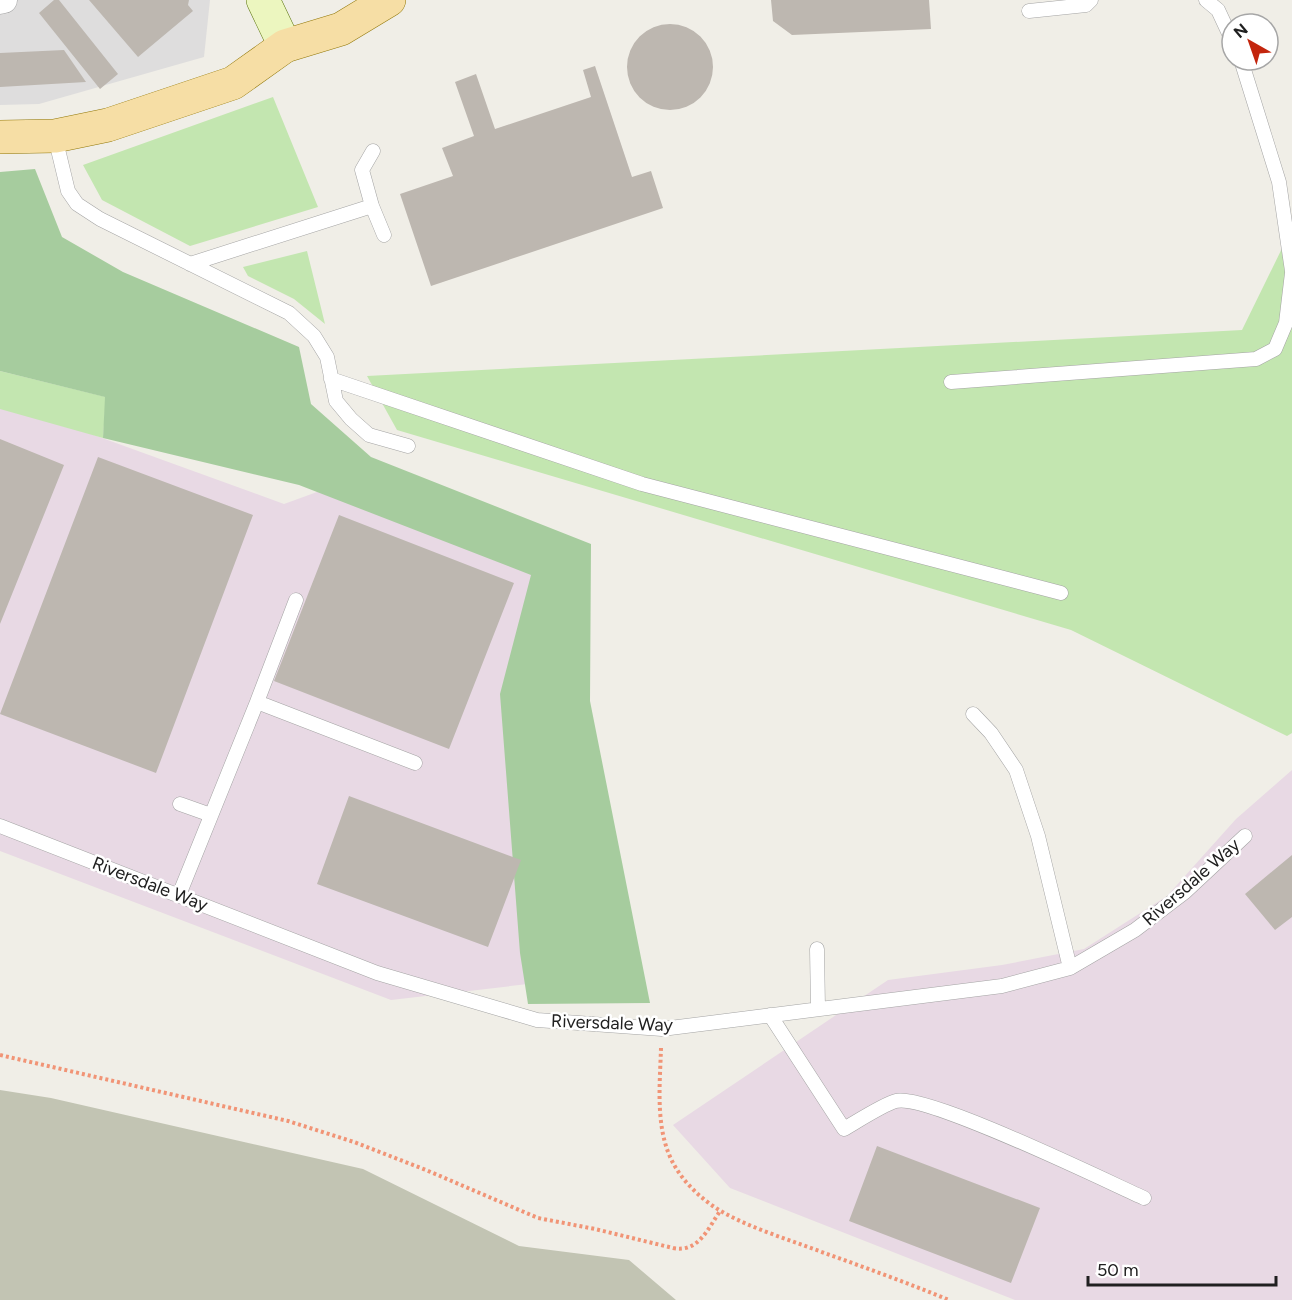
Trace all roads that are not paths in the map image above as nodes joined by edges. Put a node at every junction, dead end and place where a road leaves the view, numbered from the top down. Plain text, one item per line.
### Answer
1 (263, 0) edge
2 (389, 0) edge
3 (1091, 0) edge
4 (1206, 0) edge
5 (1053, 4) edge
6 (1029, 11) dead end
7 (1220, 14) edge
8 (285, 46) junction
9 (1245, 72) edge
10 (55, 136) junction
11 (0, 137) edge
12 (374, 151) dead end
13 (372, 206) junction
14 (384, 235) dead end
15 (190, 264) junction
16 (1292, 272) edge
17 (332, 379) junction
18 (951, 382) dead end
19 (408, 446) dead end
20 (1061, 593) dead end
21 (296, 600) dead end
22 (257, 702) junction
23 (973, 714) dead end
24 (415, 763) dead end
25 (180, 804) dead end
26 (211, 815) junction
27 (0, 826) edge
28 (1245, 836) dead end
29 (179, 895) junction
30 (816, 950) dead end
31 (1070, 968) junction
32 (818, 1008) junction
33 (770, 1014) junction
34 (1144, 1198) dead end

1 - 8 street
2 - 8 main road
3 - 5 lane
4 - 7 lane
5 - 6 lane
8 - 10 main road
9 - 16 lane
10 - 11 main road
10 - 15 lane
12 - 13 lane
13 - 14 lane
13 - 15 lane
15 - 17 lane
16 - 18 lane
17 - 19 lane
17 - 20 lane
21 - 22 lane
22 - 24 lane
22 - 26 lane
23 - 31 lane
25 - 26 lane
26 - 29 lane
27 - 29 lane, Riversdale Way
28 - 31 lane, Riversdale Way
29 - 33 lane, Riversdale Way
30 - 32 lane
31 - 32 lane, Riversdale Way
32 - 33 lane, Riversdale Way
33 - 34 lane

